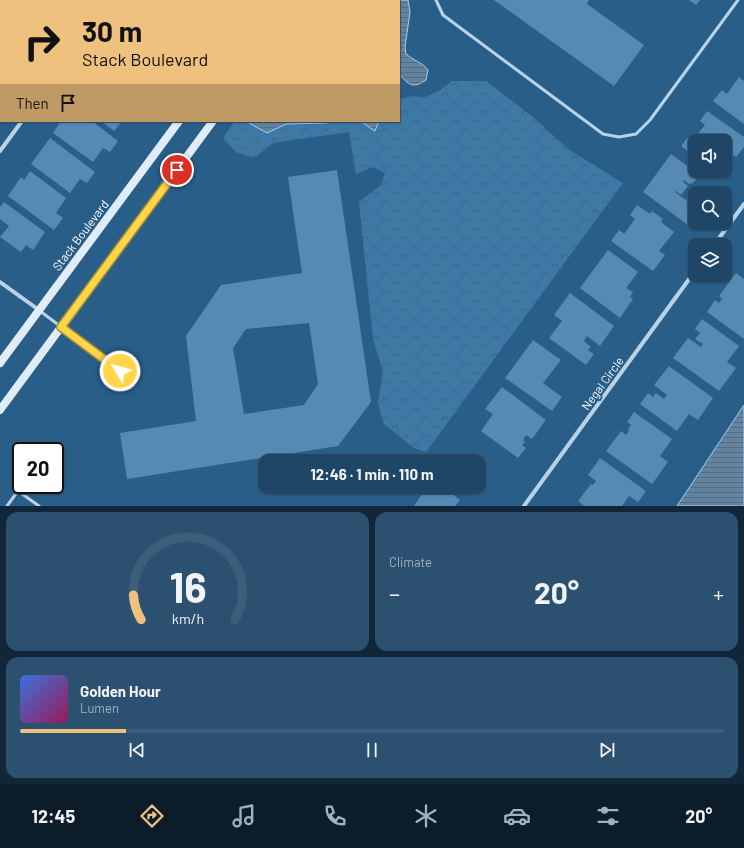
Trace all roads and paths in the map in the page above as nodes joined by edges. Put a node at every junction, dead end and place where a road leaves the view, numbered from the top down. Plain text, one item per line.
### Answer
1 (436, 0) edge
2 (738, 0) edge
3 (21, 122) edge
4 (178, 122) edge
5 (212, 122) edge
6 (0, 151) edge
7 (744, 204) edge
8 (719, 238) edge
9 (688, 281) edge
10 (0, 282) edge
11 (39, 310) junction
12 (61, 327) junction
13 (0, 363) edge
14 (120, 371) dead end
15 (0, 410) edge
16 (7, 506) edge
17 (39, 506) edge
18 (524, 506) edge

1 - 2 lane
3 - 6 street
4 - 11 street, Stack Boulevard
5 - 12 street
7 - 8 street
9 - 18 street, Negal Circle
10 - 11 street
11 - 12 lane
11 - 13 street, Stack Boulevard
12 - 14 lane
12 - 15 street
16 - 17 lane

